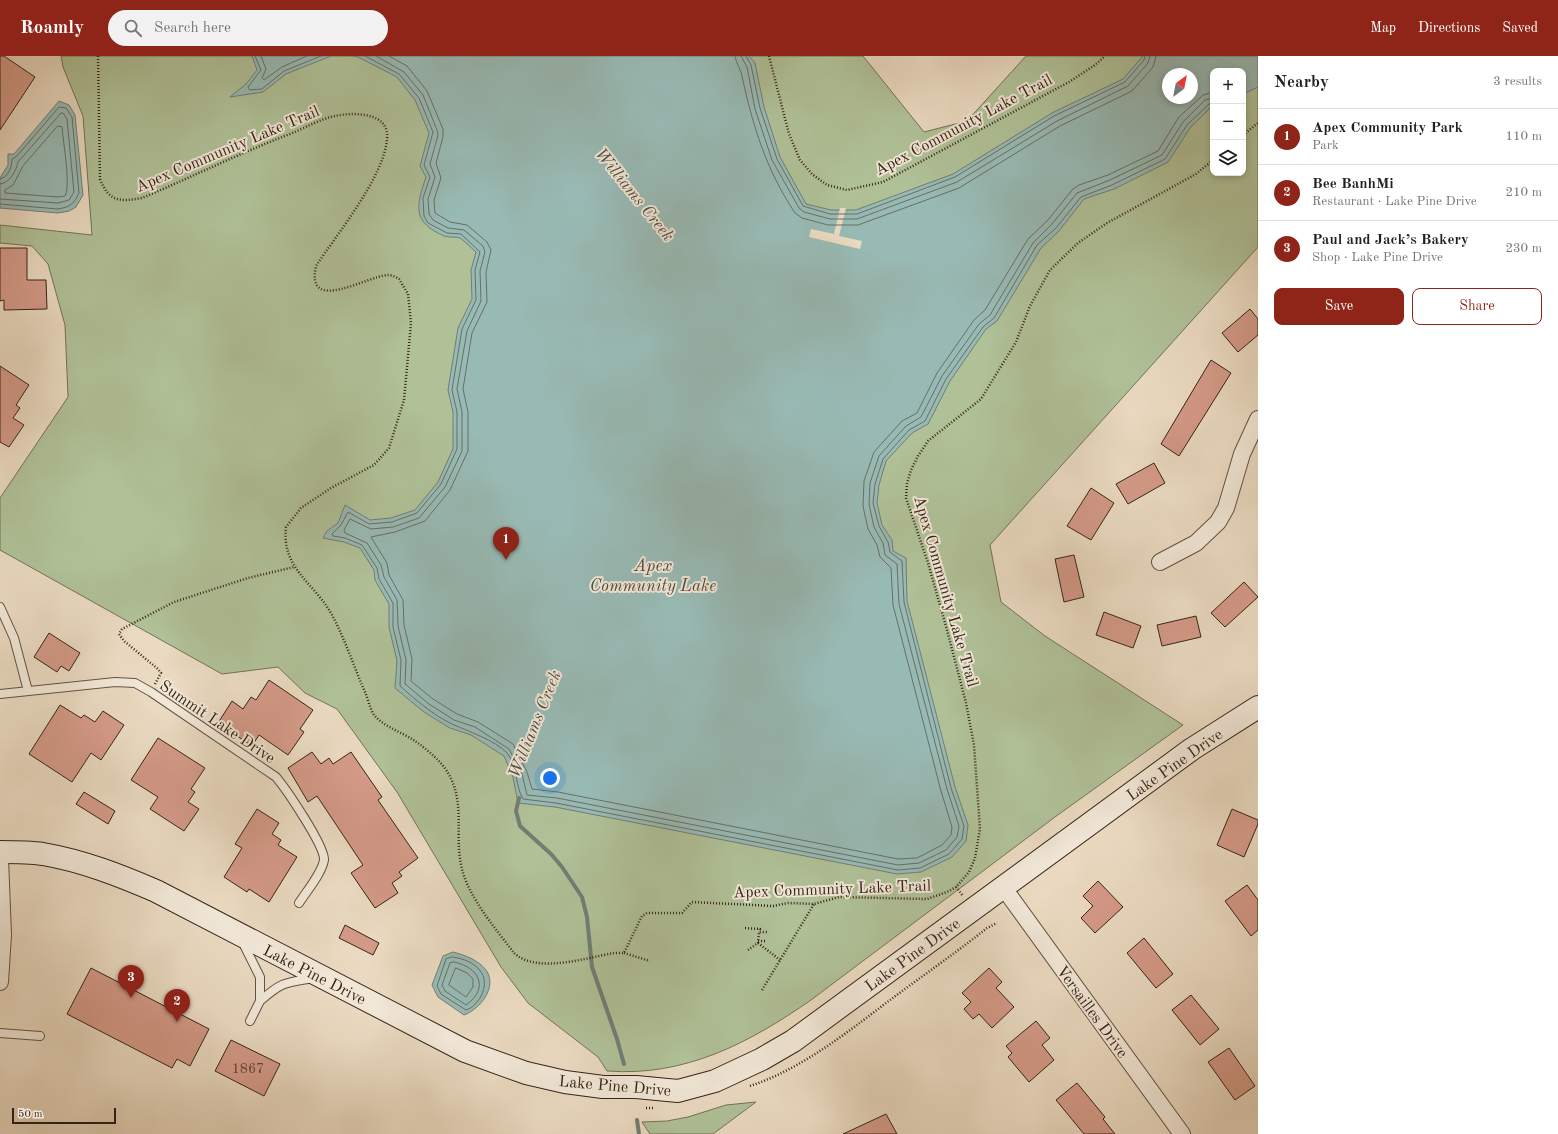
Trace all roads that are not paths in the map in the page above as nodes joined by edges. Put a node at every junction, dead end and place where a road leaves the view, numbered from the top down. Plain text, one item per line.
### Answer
1 (1258, 419) edge
2 (1160, 562) dead end
3 (0, 607) edge
4 (28, 691) junction
5 (0, 694) edge
6 (1258, 707) edge
7 (0, 852) edge
8 (0, 858) edge
9 (1003, 888) junction
10 (299, 903) dead end
11 (239, 935) junction
12 (1, 962) edge
13 (321, 978) junction
14 (0, 982) edge
15 (260, 1001) junction
16 (250, 1020) dead end
17 (0, 1033) edge
18 (40, 1036) dead end
19 (1182, 1134) edge

1 - 2 street
3 - 4 lane
4 - 5 lane, Summit Lake Drive
4 - 10 lane, Summit Lake Drive
6 - 9 main road, Lake Pine Drive
7 - 11 main road, Lake Pine Drive
8 - 12 street
9 - 13 main road, Lake Pine Drive
9 - 19 street, Versailles Drive
11 - 13 main road, Lake Pine Drive
11 - 15 lane
12 - 14 street
13 - 15 lane
15 - 16 lane
17 - 18 lane

